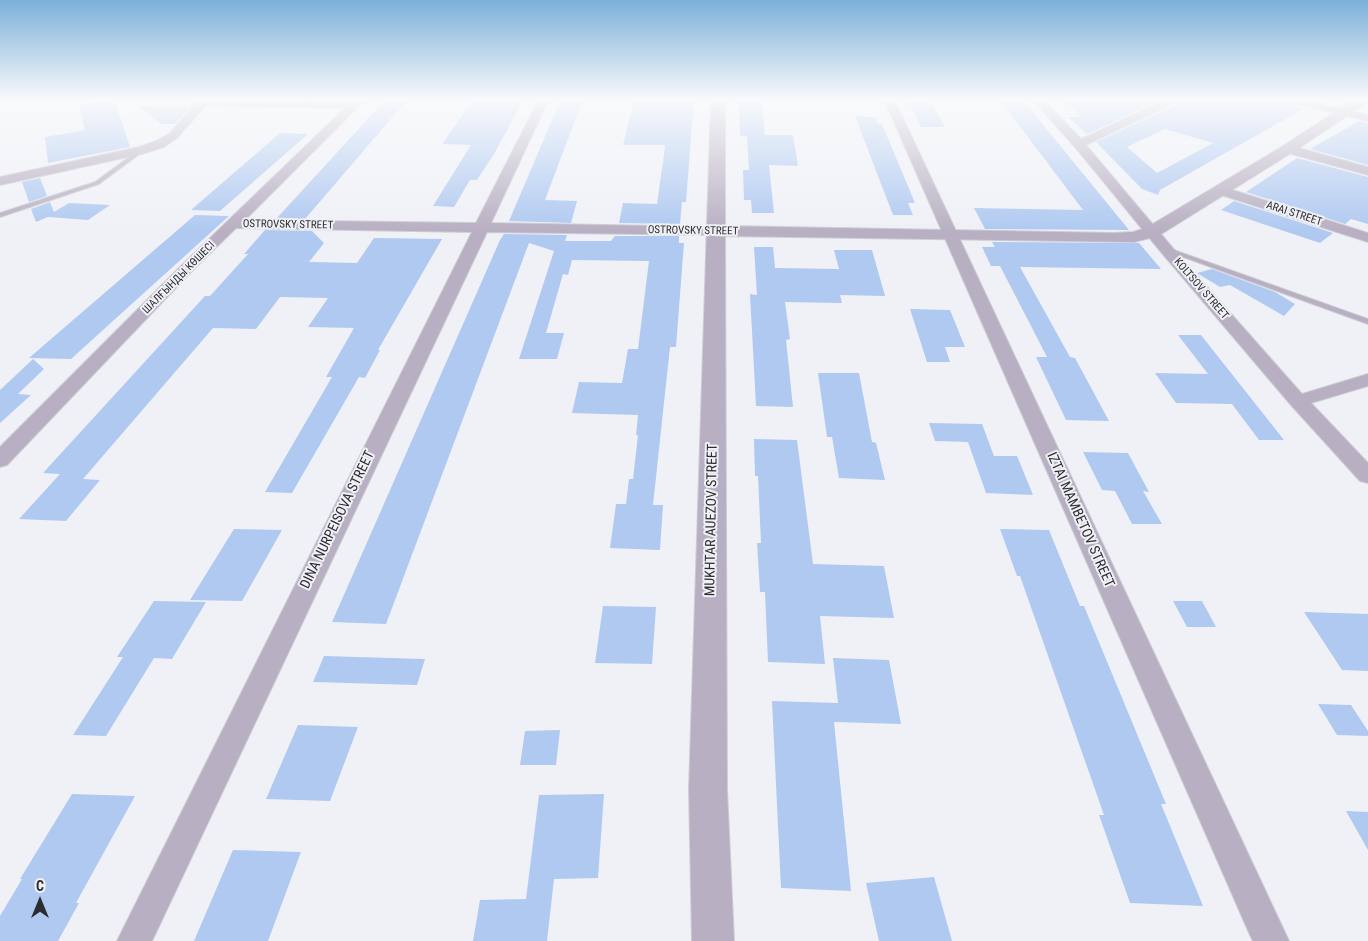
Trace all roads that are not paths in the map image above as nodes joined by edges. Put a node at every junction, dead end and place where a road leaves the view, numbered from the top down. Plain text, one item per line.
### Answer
1 (162, 143) edge
2 (316, 143) edge
3 (522, 143) edge
4 (717, 143) edge
5 (909, 143) edge
6 (1297, 143) edge
7 (1079, 144) edge
8 (1288, 149) junction
9 (142, 150) junction
10 (1368, 171) edge
11 (0, 181) edge
12 (1220, 190) junction
13 (0, 215) edge
14 (233, 224) junction
15 (480, 228) junction
16 (716, 231) junction
17 (1152, 232) junction
18 (951, 234) junction
19 (1368, 238) edge
20 (1166, 249) junction
21 (1368, 322) edge
22 (1368, 380) edge
23 (1298, 401) junction
24 (0, 460) edge
25 (1368, 476) edge
26 (134, 941) edge
27 (713, 941) edge
28 (1272, 941) edge

1 - 9 street
2 - 14 street, ШАЛҒЫНДЫ КӨШЕСІ
3 - 15 street, DINA NURPEISOVA STREET
4 - 16 street, MUKHTAR AUEZOV STREET
5 - 18 street, IZTAI MAMBETOV STREET
6 - 8 street, OSTROVSKY STREET
7 - 17 street, KOLTSOV STREET
8 - 10 street
8 - 12 street, OSTROVSKY STREET
9 - 11 street
9 - 13 lane
12 - 17 street, OSTROVSKY STREET
12 - 19 street, ARAI STREET
14 - 15 street, OSTROVSKY STREET
14 - 24 street, ШАЛҒЫНДЫ КӨШЕСІ
15 - 16 street, OSTROVSKY STREET
15 - 26 street, DINA NURPEISOVA STREET
16 - 18 street, OSTROVSKY STREET
16 - 27 street, MUKHTAR AUEZOV STREET
17 - 18 street, OSTROVSKY STREET
17 - 20 street, KOLTSOV STREET
18 - 28 street, IZTAI MAMBETOV STREET
20 - 21 lane
20 - 23 street, KOLTSOV STREET
22 - 23 street
23 - 25 street, KOLTSOV STREET

